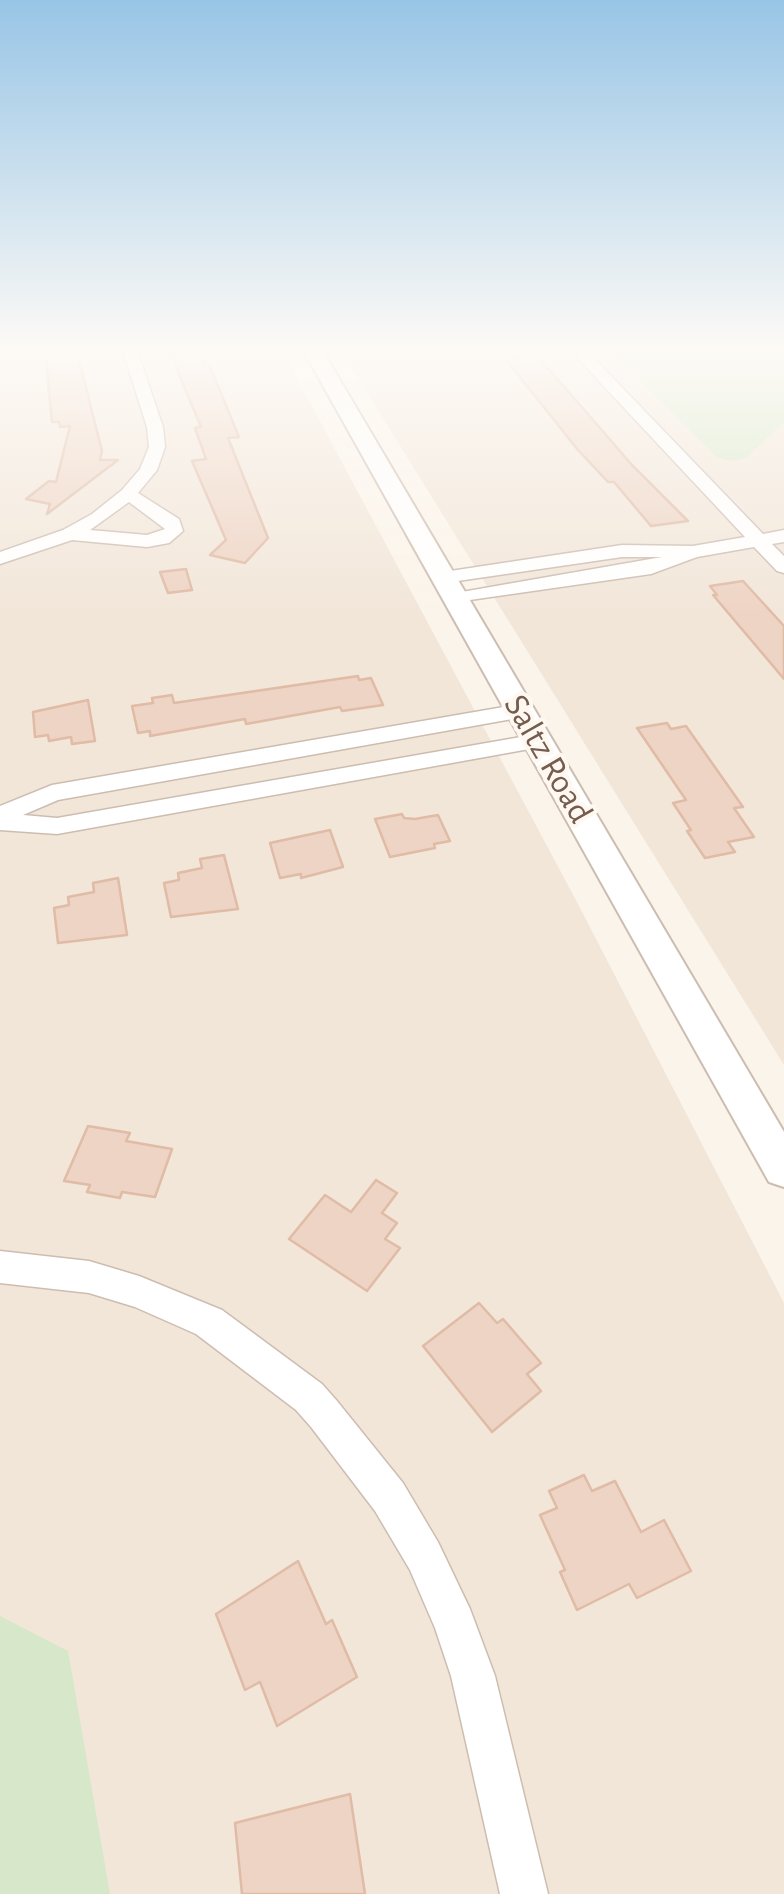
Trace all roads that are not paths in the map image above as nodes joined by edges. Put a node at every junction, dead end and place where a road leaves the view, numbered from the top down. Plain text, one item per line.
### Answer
1 (154, 436) edge
2 (363, 436) edge
3 (660, 436) edge
4 (128, 494) junction
5 (70, 534) junction
6 (784, 536) edge
7 (760, 542) junction
8 (0, 558) edge
9 (784, 567) edge
10 (450, 588) junction
11 (521, 711) junction
12 (538, 741) junction
13 (178, 771) junction
14 (186, 804) junction
15 (0, 819) edge
16 (784, 1169) edge
17 (0, 1266) edge
18 (524, 1894) edge

1 - 4 street
2 - 10 street, Saltz Road
3 - 7 street
4 - 5 street
4 - 5 street
5 - 8 street
6 - 7 street
7 - 9 street
7 - 10 street
10 - 11 street, Saltz Road
11 - 12 street, Saltz Road
11 - 13 street
12 - 14 street
12 - 16 street, Saltz Road
13 - 14 street
13 - 15 street
14 - 15 street
17 - 18 street

